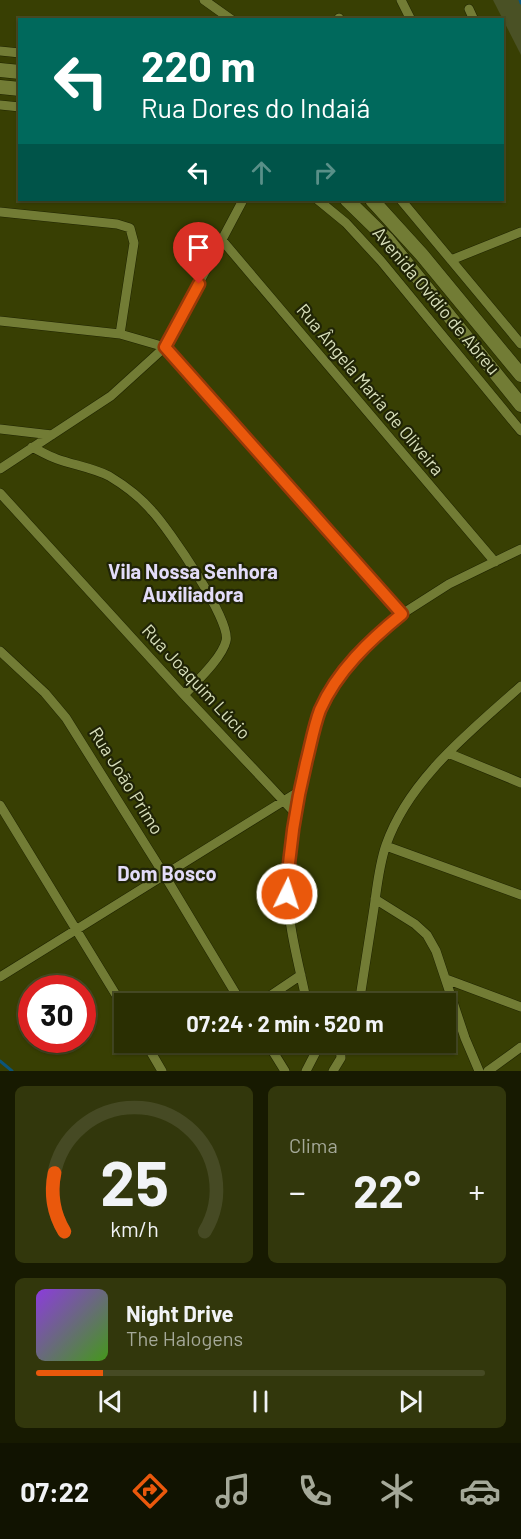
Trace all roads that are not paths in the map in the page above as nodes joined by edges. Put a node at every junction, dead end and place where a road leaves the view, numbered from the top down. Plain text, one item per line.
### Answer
1 (204, 0) edge
2 (401, 0) edge
3 (469, 9) dead end
4 (229, 18) edge
5 (410, 18) edge
6 (473, 18) edge
7 (0, 51) edge
8 (18, 53) edge
9 (0, 70) edge
10 (18, 72) edge
11 (0, 87) edge
12 (18, 89) edge
13 (0, 105) edge
14 (18, 107) edge
15 (242, 201) edge
16 (319, 201) edge
17 (348, 201) edge
18 (373, 201) edge
19 (402, 201) edge
20 (0, 212) edge
21 (521, 232) edge
22 (221, 239) junction
23 (451, 260) junction
24 (0, 321) edge
25 (120, 334) junction
26 (521, 344) edge
27 (165, 347) junction
28 (521, 375) edge
29 (521, 405) edge
30 (0, 429) edge
31 (521, 431) edge
32 (52, 435) junction
33 (32, 447) junction
34 (0, 469) edge
35 (0, 493) edge
36 (521, 549) edge
37 (495, 562) junction
38 (402, 614) junction
39 (0, 651) edge
40 (521, 686) edge
41 (184, 695) junction
42 (448, 753) junction
43 (521, 783) edge
44 (298, 792) junction
45 (284, 801) junction
46 (0, 805) edge
47 (295, 813) junction
48 (386, 846) junction
49 (165, 876) junction
50 (521, 896) edge
51 (375, 899) junction
52 (77, 929) junction
53 (302, 975) junction
54 (0, 977) edge
55 (446, 979) junction
56 (115, 993) edge
57 (235, 993) edge
58 (275, 993) edge
59 (305, 993) edge
60 (361, 993) edge
61 (521, 1007) edge
62 (521, 1047) edge
63 (151, 1053) edge
64 (274, 1053) edge
65 (315, 1053) edge
66 (340, 1053) edge
67 (162, 1071) edge
68 (285, 1071) edge
69 (306, 1071) edge
70 (333, 1071) edge
71 (479, 1071) edge
72 (488, 1071) edge

1 - 4 street
2 - 5 street
3 - 6 street
7 - 8 street
9 - 10 main road
11 - 12 main road
13 - 14 street
15 - 22 street
16 - 31 street, Avenida Ovídio de Abreu
17 - 29 main road, Avenida Ovídio de Abreu
18 - 28 main road, Avenida Ovídio de Abreu
19 - 23 street
20 - 25 street
21 - 23 street
22 - 27 street
22 - 37 street, Rua Ângela Maria de Oliveira
23 - 26 street
24 - 25 street
25 - 27 street
27 - 32 street
27 - 38 street
30 - 32 street
32 - 33 street
33 - 34 street
33 - 41 street
35 - 41 street, Rua Joaquim Lúcio
36 - 37 street
37 - 38 street
38 - 44 street
39 - 49 street, Rua João Primo
40 - 42 street
41 - 45 street, Rua Joaquim Lúcio
42 - 43 street
42 - 48 street
44 - 45 street
44 - 47 street
45 - 47 street, Rua Joaquim Lúcio
45 - 49 street
46 - 52 street
47 - 53 street
48 - 50 street
48 - 51 street
49 - 52 street
49 - 57 street, Rua João Primo
51 - 55 street
51 - 60 street
52 - 54 street
52 - 56 street
53 - 58 street
53 - 59 street
55 - 61 street
55 - 71 street
62 - 72 street
63 - 67 street
64 - 68 street
65 - 69 street
66 - 70 street

